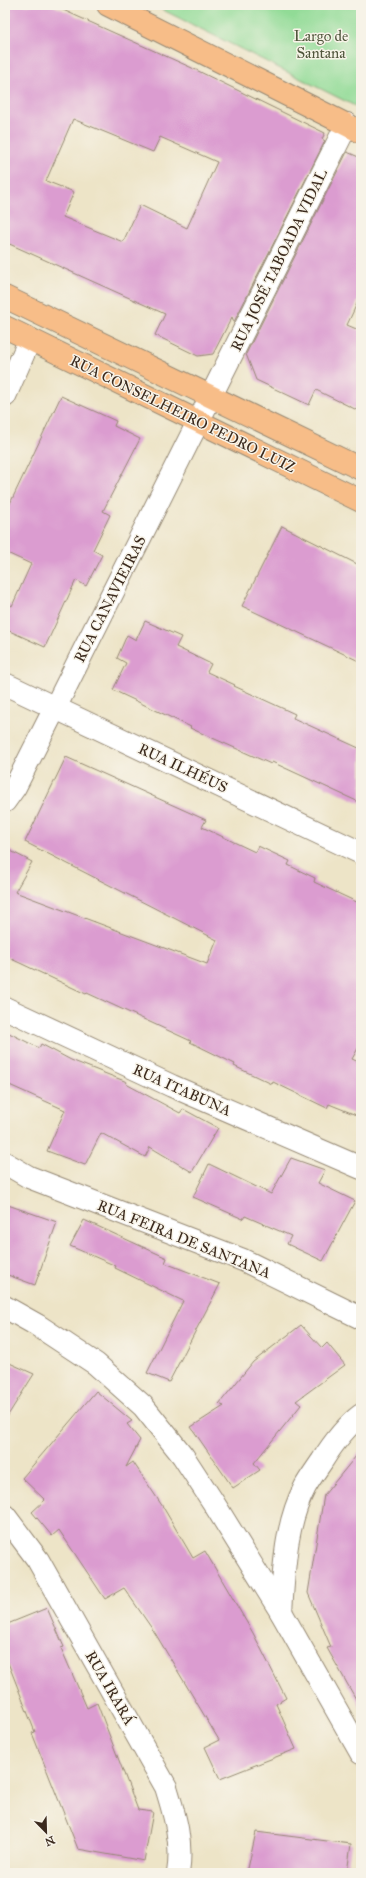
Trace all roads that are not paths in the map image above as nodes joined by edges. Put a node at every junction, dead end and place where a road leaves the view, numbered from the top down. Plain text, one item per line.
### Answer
1 (108, 5) edge
2 (354, 128) edge
3 (5, 297) edge
4 (5, 327) edge
5 (30, 339) junction
6 (5, 396) edge
7 (212, 396) junction
8 (200, 421) junction
9 (361, 469) edge
10 (361, 501) edge
11 (5, 684) edge
12 (55, 708) junction
13 (5, 801) edge
14 (361, 853) edge
15 (5, 1008) edge
16 (5, 1163) edge
17 (361, 1168) edge
18 (5, 1307) edge
19 (361, 1318) edge
20 (361, 1415) edge
21 (5, 1516) edge
22 (281, 1612) junction
23 (361, 1752) edge
24 (178, 1873) edge

1 - 2 main road
2 - 7 street, RUA JOSÉ TABOADA VIDAL
3 - 7 main road, RUA CONSELHEIRO PEDRO LUIZ
4 - 5 main road, RUA CONSELHEIRO PEDRO LUIZ
5 - 6 street
5 - 8 main road, RUA CONSELHEIRO PEDRO LUIZ
7 - 8 street, RUA CANAVIEIRAS
7 - 9 main road, RUA CONSELHEIRO PEDRO LUIZ
8 - 10 main road, RUA CONSELHEIRO PEDRO LUIZ
8 - 12 street, RUA CANAVIEIRAS
11 - 12 street, RUA ILHÉUS
12 - 13 street, RUA CANAVIEIRAS
12 - 14 street, RUA ILHÉUS
15 - 17 street, RUA ITABUNA
16 - 19 street, RUA FEIRA DE SANTANA
18 - 22 street
20 - 22 street
21 - 24 street, RUA IRARÁ
22 - 23 street

